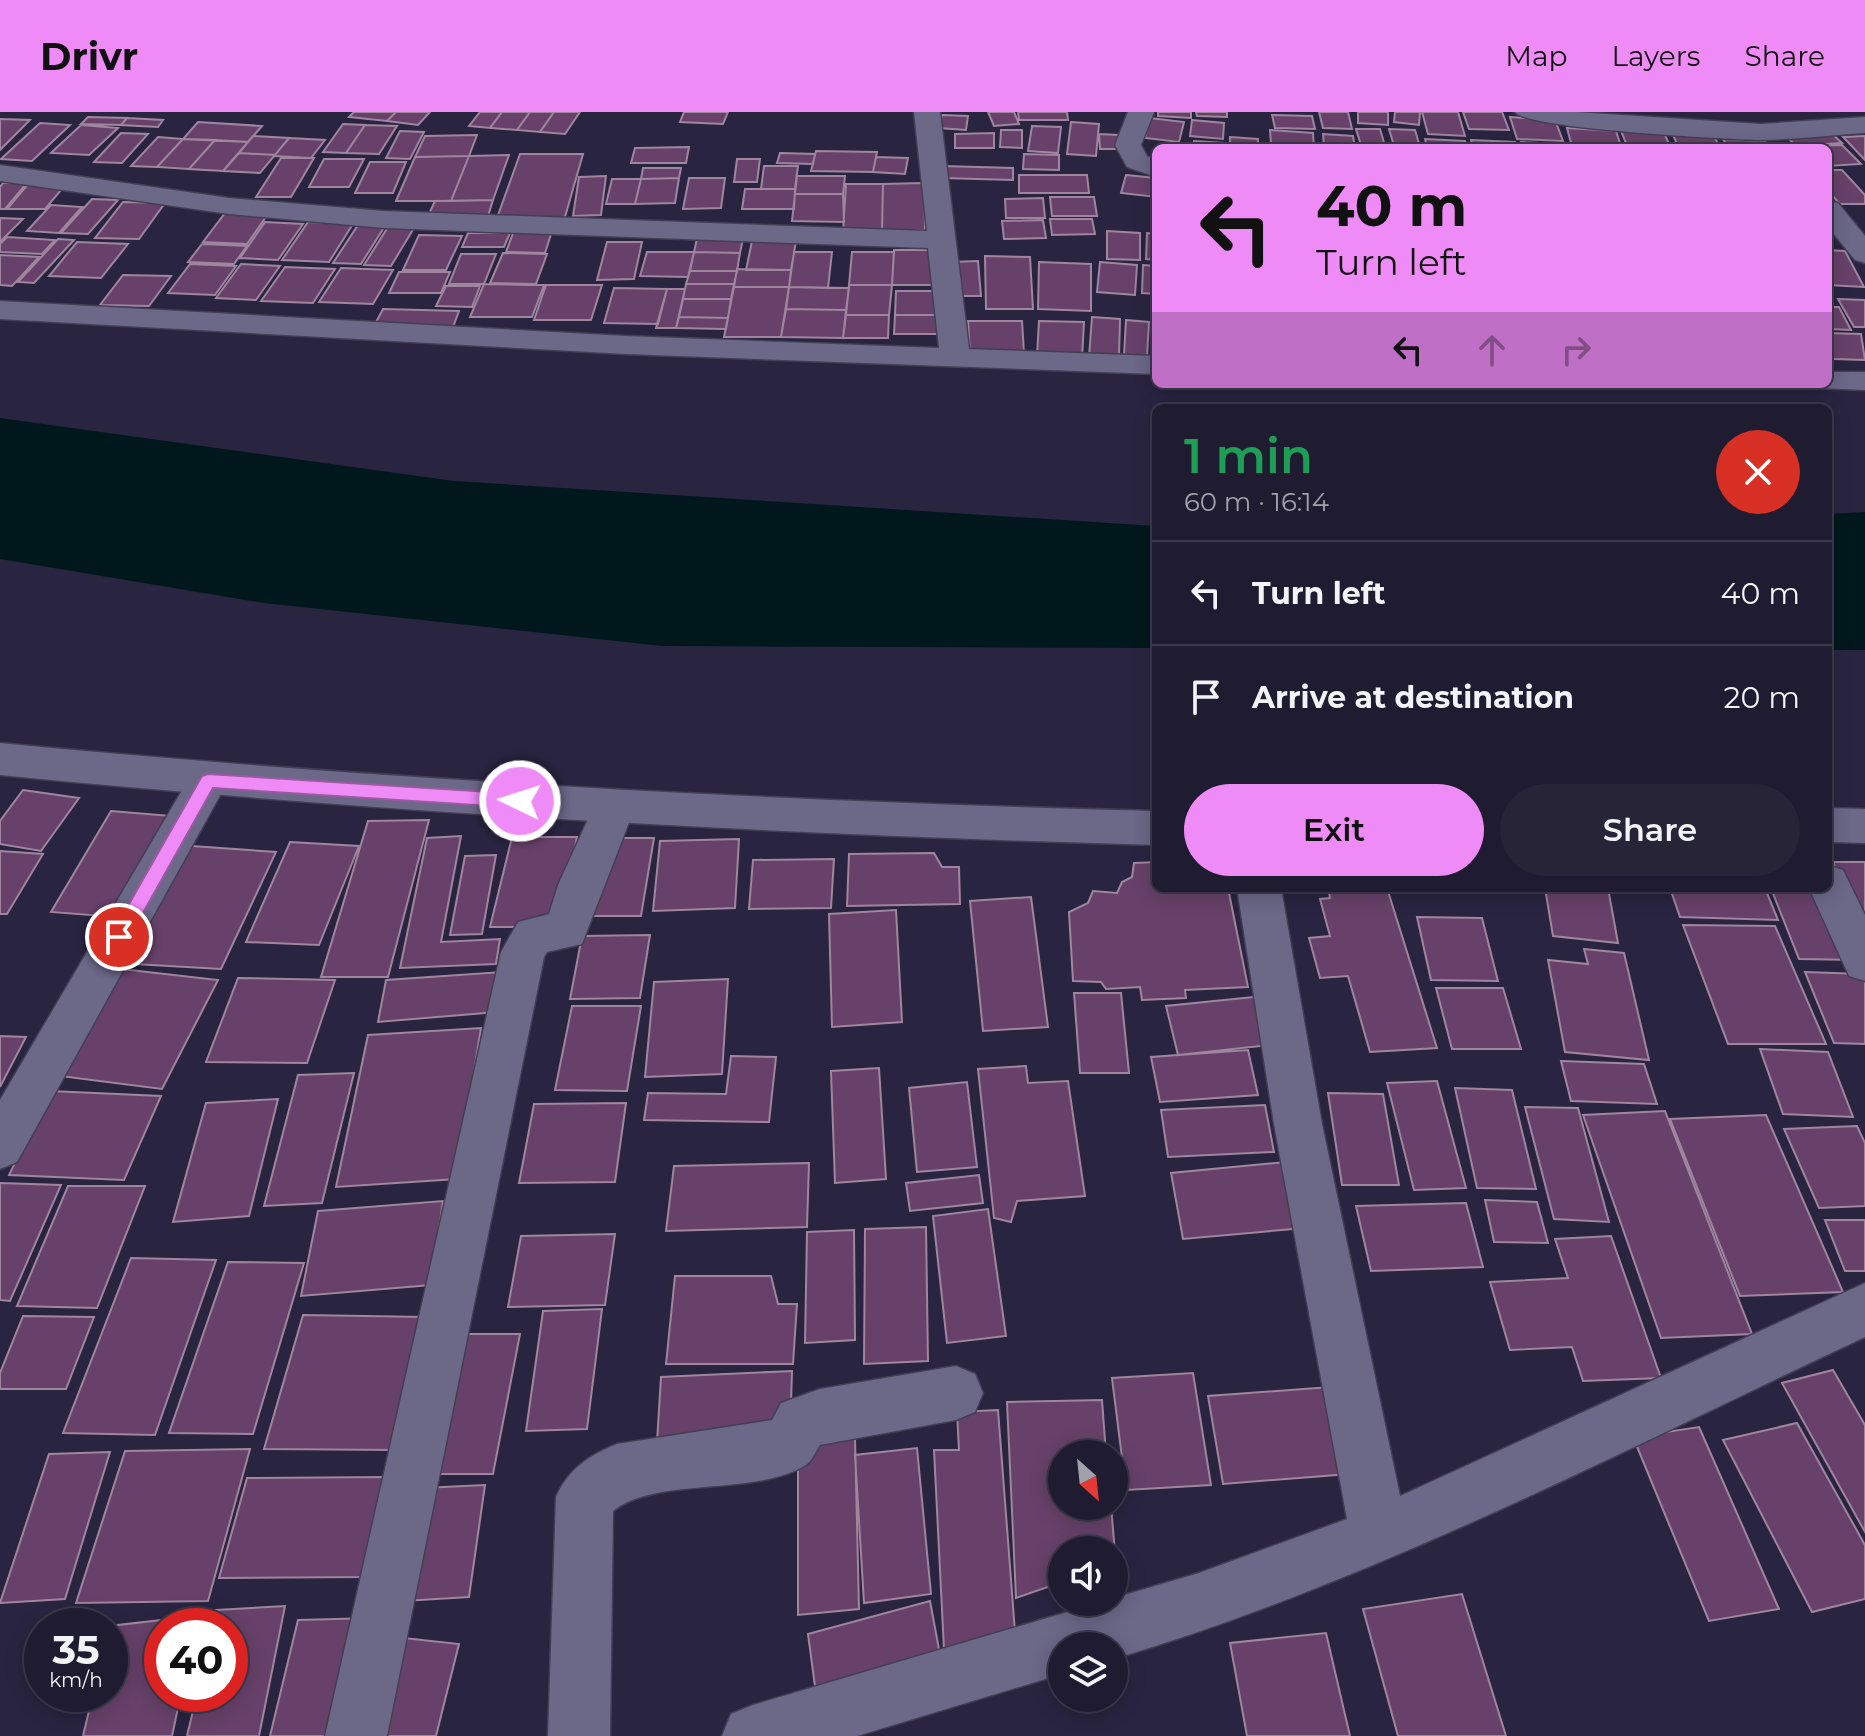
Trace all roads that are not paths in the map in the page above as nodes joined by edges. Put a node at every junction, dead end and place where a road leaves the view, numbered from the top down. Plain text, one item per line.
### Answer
1 (927, 112) edge
2 (1141, 112) edge
3 (1528, 112) edge
4 (1728, 112) edge
5 (1865, 125) edge
6 (1765, 137) edge
7 (1152, 167) edge
8 (0, 173) edge
9 (1832, 212) edge
10 (1832, 215) edge
11 (1865, 217) edge
12 (939, 240) junction
13 (1865, 254) edge
14 (0, 310) edge
15 (955, 358) junction
16 (1152, 365) edge
17 (1832, 381) edge
18 (1865, 381) edge
19 (0, 759) edge
20 (208, 781) junction
21 (614, 807) junction
22 (1832, 825) edge
23 (1865, 826) edge
24 (1152, 828) edge
25 (1260, 892) edge
26 (1832, 892) edge
27 (1865, 962) edge
28 (0, 1146) edge
29 (1865, 1309) edge
30 (956, 1393) dead end
31 (1379, 1536) junction
32 (356, 1736) edge
33 (579, 1736) edge
34 (753, 1736) edge

1 - 12 street
2 - 7 street
3 - 6 street
4 - 6 street
5 - 6 street
8 - 12 street
9 - 11 street
10 - 13 street
12 - 15 street
14 - 15 street
15 - 16 street
17 - 18 street
19 - 20 street
20 - 21 street
20 - 28 street
21 - 24 street
21 - 32 street
22 - 23 street
25 - 31 street
26 - 27 street
29 - 31 street
30 - 33 street
31 - 34 street

